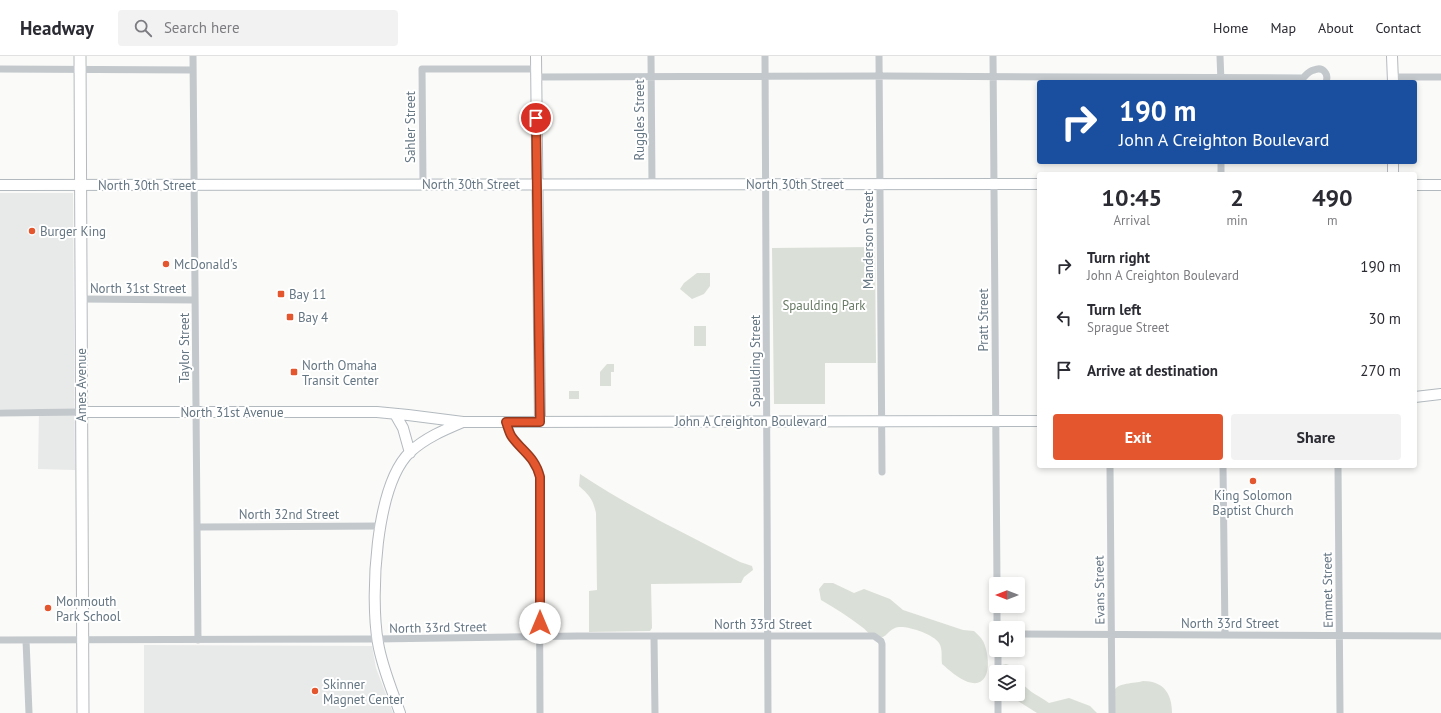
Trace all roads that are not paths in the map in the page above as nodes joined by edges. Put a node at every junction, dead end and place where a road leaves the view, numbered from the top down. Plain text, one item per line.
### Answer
1 (80, 56) edge
2 (193, 56) edge
3 (536, 56) edge
4 (651, 56) edge
5 (765, 56) edge
6 (879, 56) edge
7 (993, 56) edge
8 (1220, 56) edge
9 (1392, 56) edge
10 (0, 69) edge
11 (81, 69) junction
12 (193, 70) junction
13 (536, 73) junction
14 (879, 76) junction
15 (993, 76) junction
16 (1441, 76) edge
17 (651, 77) junction
18 (765, 77) junction
19 (1221, 79) edge
20 (1392, 79) edge
21 (1305, 80) edge
22 (1326, 80) edge
23 (423, 184) junction
24 (537, 184) junction
25 (652, 184) junction
26 (766, 184) junction
27 (880, 184) junction
28 (994, 184) junction
29 (1037, 184) edge
30 (0, 185) edge
31 (80, 185) junction
32 (194, 185) junction
33 (1417, 185) edge
34 (1441, 185) edge
35 (81, 299) junction
36 (195, 300) junction
37 (1441, 394) edge
38 (1417, 397) edge
39 (82, 412) junction
40 (196, 412) junction
41 (0, 413) edge
42 (395, 414) junction
43 (767, 421) junction
44 (882, 421) junction
45 (996, 421) junction
46 (1037, 421) edge
47 (463, 422) junction
48 (506, 422) junction
49 (540, 422) junction
50 (410, 453) junction
51 (1110, 468) edge
52 (1223, 468) edge
53 (1338, 468) edge
54 (882, 472) dead end
55 (380, 526) junction
56 (198, 527) junction
57 (997, 577) edge
58 (1025, 634) edge
59 (1111, 635) junction
60 (1226, 635) junction
61 (1340, 635) junction
62 (1441, 636) edge
63 (540, 637) junction
64 (654, 637) junction
65 (768, 637) junction
66 (377, 639) junction
67 (0, 640) edge
68 (26, 640) junction
69 (82, 640) junction
70 (198, 640) junction
71 (998, 701) edge
72 (29, 713) edge
73 (83, 713) edge
74 (400, 713) edge
75 (540, 713) edge
76 (654, 713) edge
77 (768, 713) edge
78 (882, 713) edge
79 (998, 713) edge
80 (1112, 713) edge
81 (1340, 713) edge

1 - 11 main road, Ames Avenue
2 - 12 street, Taylor Street
3 - 13 street
4 - 17 street, Ruggles Street
5 - 18 street, Spaulding Street
6 - 14 street, Manderson Street
7 - 15 street, Pratt Street
8 - 19 street
9 - 20 street
10 - 11 street
11 - 12 street
11 - 31 main road, Ames Avenue
12 - 32 street, Taylor Street
13 - 17 street
13 - 23 street, Sahler Street
13 - 24 street
14 - 15 street
14 - 18 street
14 - 27 street, Manderson Street
15 - 19 street
15 - 28 street, Pratt Street
16 - 20 street
17 - 18 street
17 - 25 street, Ruggles Street
18 - 26 street, Spaulding Street
19 - 21 street
21 - 22 street
23 - 24 street, North 30th Street
23 - 32 street, North 30th Street
24 - 25 street, North 30th Street
24 - 49 street
25 - 26 street, North 30th Street
26 - 27 street, North 30th Street
26 - 43 street, Spaulding Street
27 - 28 street, North 30th Street
27 - 44 street, Manderson Street
28 - 29 street, North 30th Street
28 - 45 street, Pratt Street
30 - 31 street, North 30th Street
31 - 32 street, North 30th Street
31 - 35 main road, Ames Avenue
32 - 36 street, Taylor Street
33 - 34 street
35 - 36 street, North 31st Street
35 - 39 main road, Ames Avenue
36 - 40 street, Taylor Street
37 - 38 street
39 - 40 street, North 31st Avenue
39 - 41 street, North 31st Avenue
39 - 69 main road, Ames Avenue
40 - 42 street, North 31st Avenue
40 - 56 street, Taylor Street
42 - 47 street, North 31st Avenue
42 - 50 street
43 - 44 street, John A Creighton Boulevard
43 - 49 street, John A Creighton Boulevard
43 - 65 street, Spaulding Street
44 - 45 street, John A Creighton Boulevard
44 - 54 street, Manderson Street
45 - 46 street, John A Creighton Boulevard
45 - 57 street, Pratt Street
47 - 48 street, John A Creighton Boulevard
47 - 50 street
48 - 49 street, John A Creighton Boulevard
48 - 63 street
50 - 55 street
51 - 59 street, Evans Street
52 - 60 street
53 - 61 street, Emmet Street
55 - 56 street, North 32nd Street
55 - 66 street
56 - 70 street, Taylor Street
58 - 59 street, North 33rd Street
59 - 60 street, North 33rd Street
59 - 80 street, Evans Street
60 - 61 street, North 33rd Street
61 - 62 street, North 33rd Street
61 - 81 street, Emmet Street
63 - 64 street, North 33rd Street
63 - 66 street, North 33rd Street
63 - 75 street
64 - 65 street, North 33rd Street
64 - 76 street
65 - 77 street, Spaulding Street
65 - 78 street, North 33rd Street
66 - 70 street, North 33rd Street
66 - 74 street
67 - 68 street, North 33rd Street
68 - 69 street, North 33rd Street
68 - 72 street
69 - 70 street, North 33rd Street
69 - 73 main road, Ames Avenue
71 - 79 street

